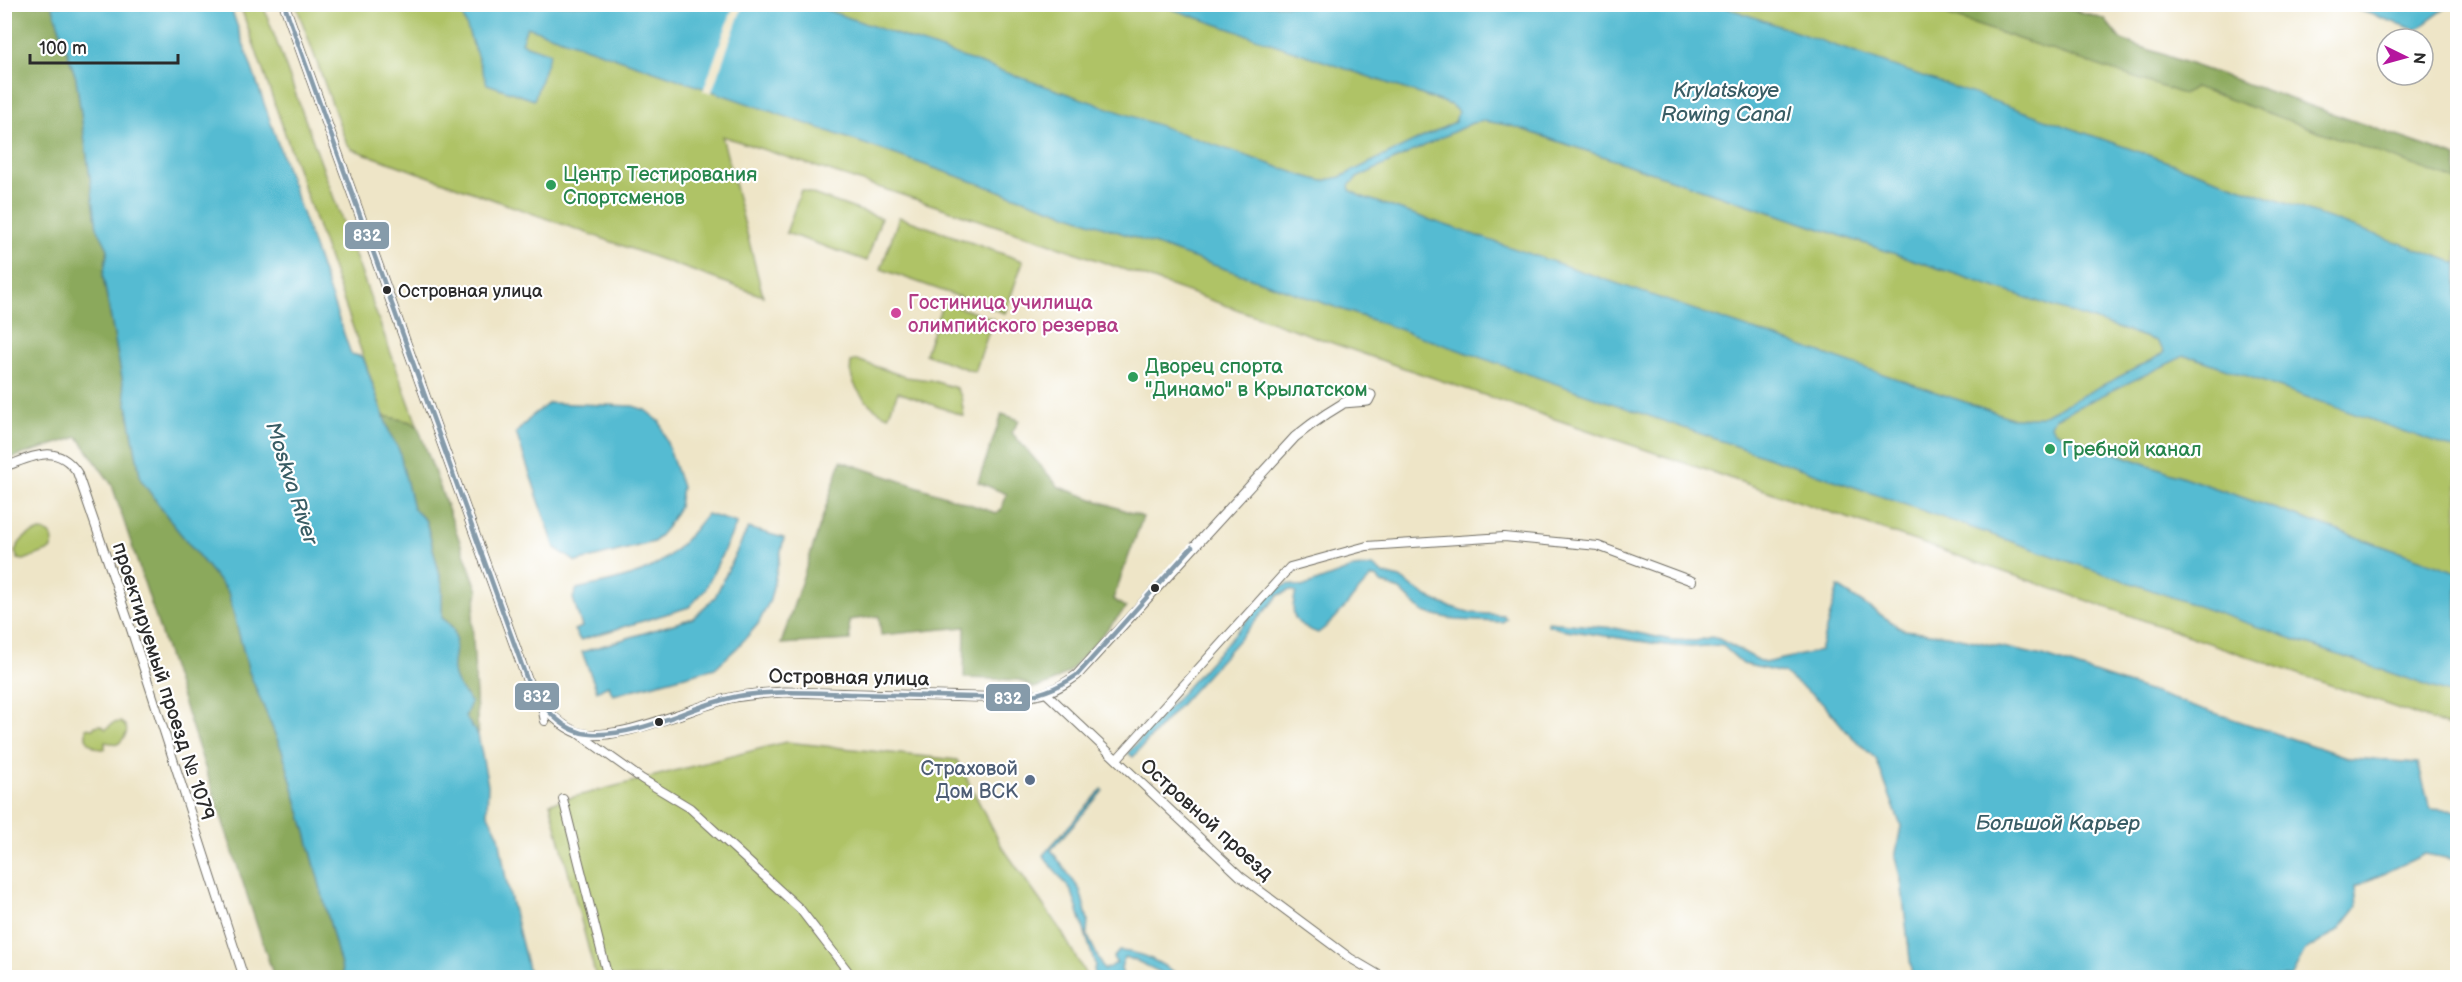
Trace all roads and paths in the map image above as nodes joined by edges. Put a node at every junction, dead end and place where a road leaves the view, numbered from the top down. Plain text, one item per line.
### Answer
1 (284, 4) edge
2 (1362, 393) dead end
3 (4, 467) edge
4 (1692, 581) dead end
5 (1047, 694) junction
6 (542, 703) junction
7 (545, 721) dead end
8 (575, 732) junction
9 (1117, 759) junction
10 (563, 799) dead end
11 (244, 978) edge
12 (608, 978) edge
13 (853, 978) edge
14 (1384, 978) edge

1 - 6 street
2 - 5 street, Островная улица
3 - 11 street, проектируемый проезд № 1079
4 - 9 street
5 - 8 street, Островная улица
5 - 9 street, Островной проезд
6 - 7 street
6 - 8 street
8 - 13 street
9 - 14 street, Островной проезд
10 - 12 street

